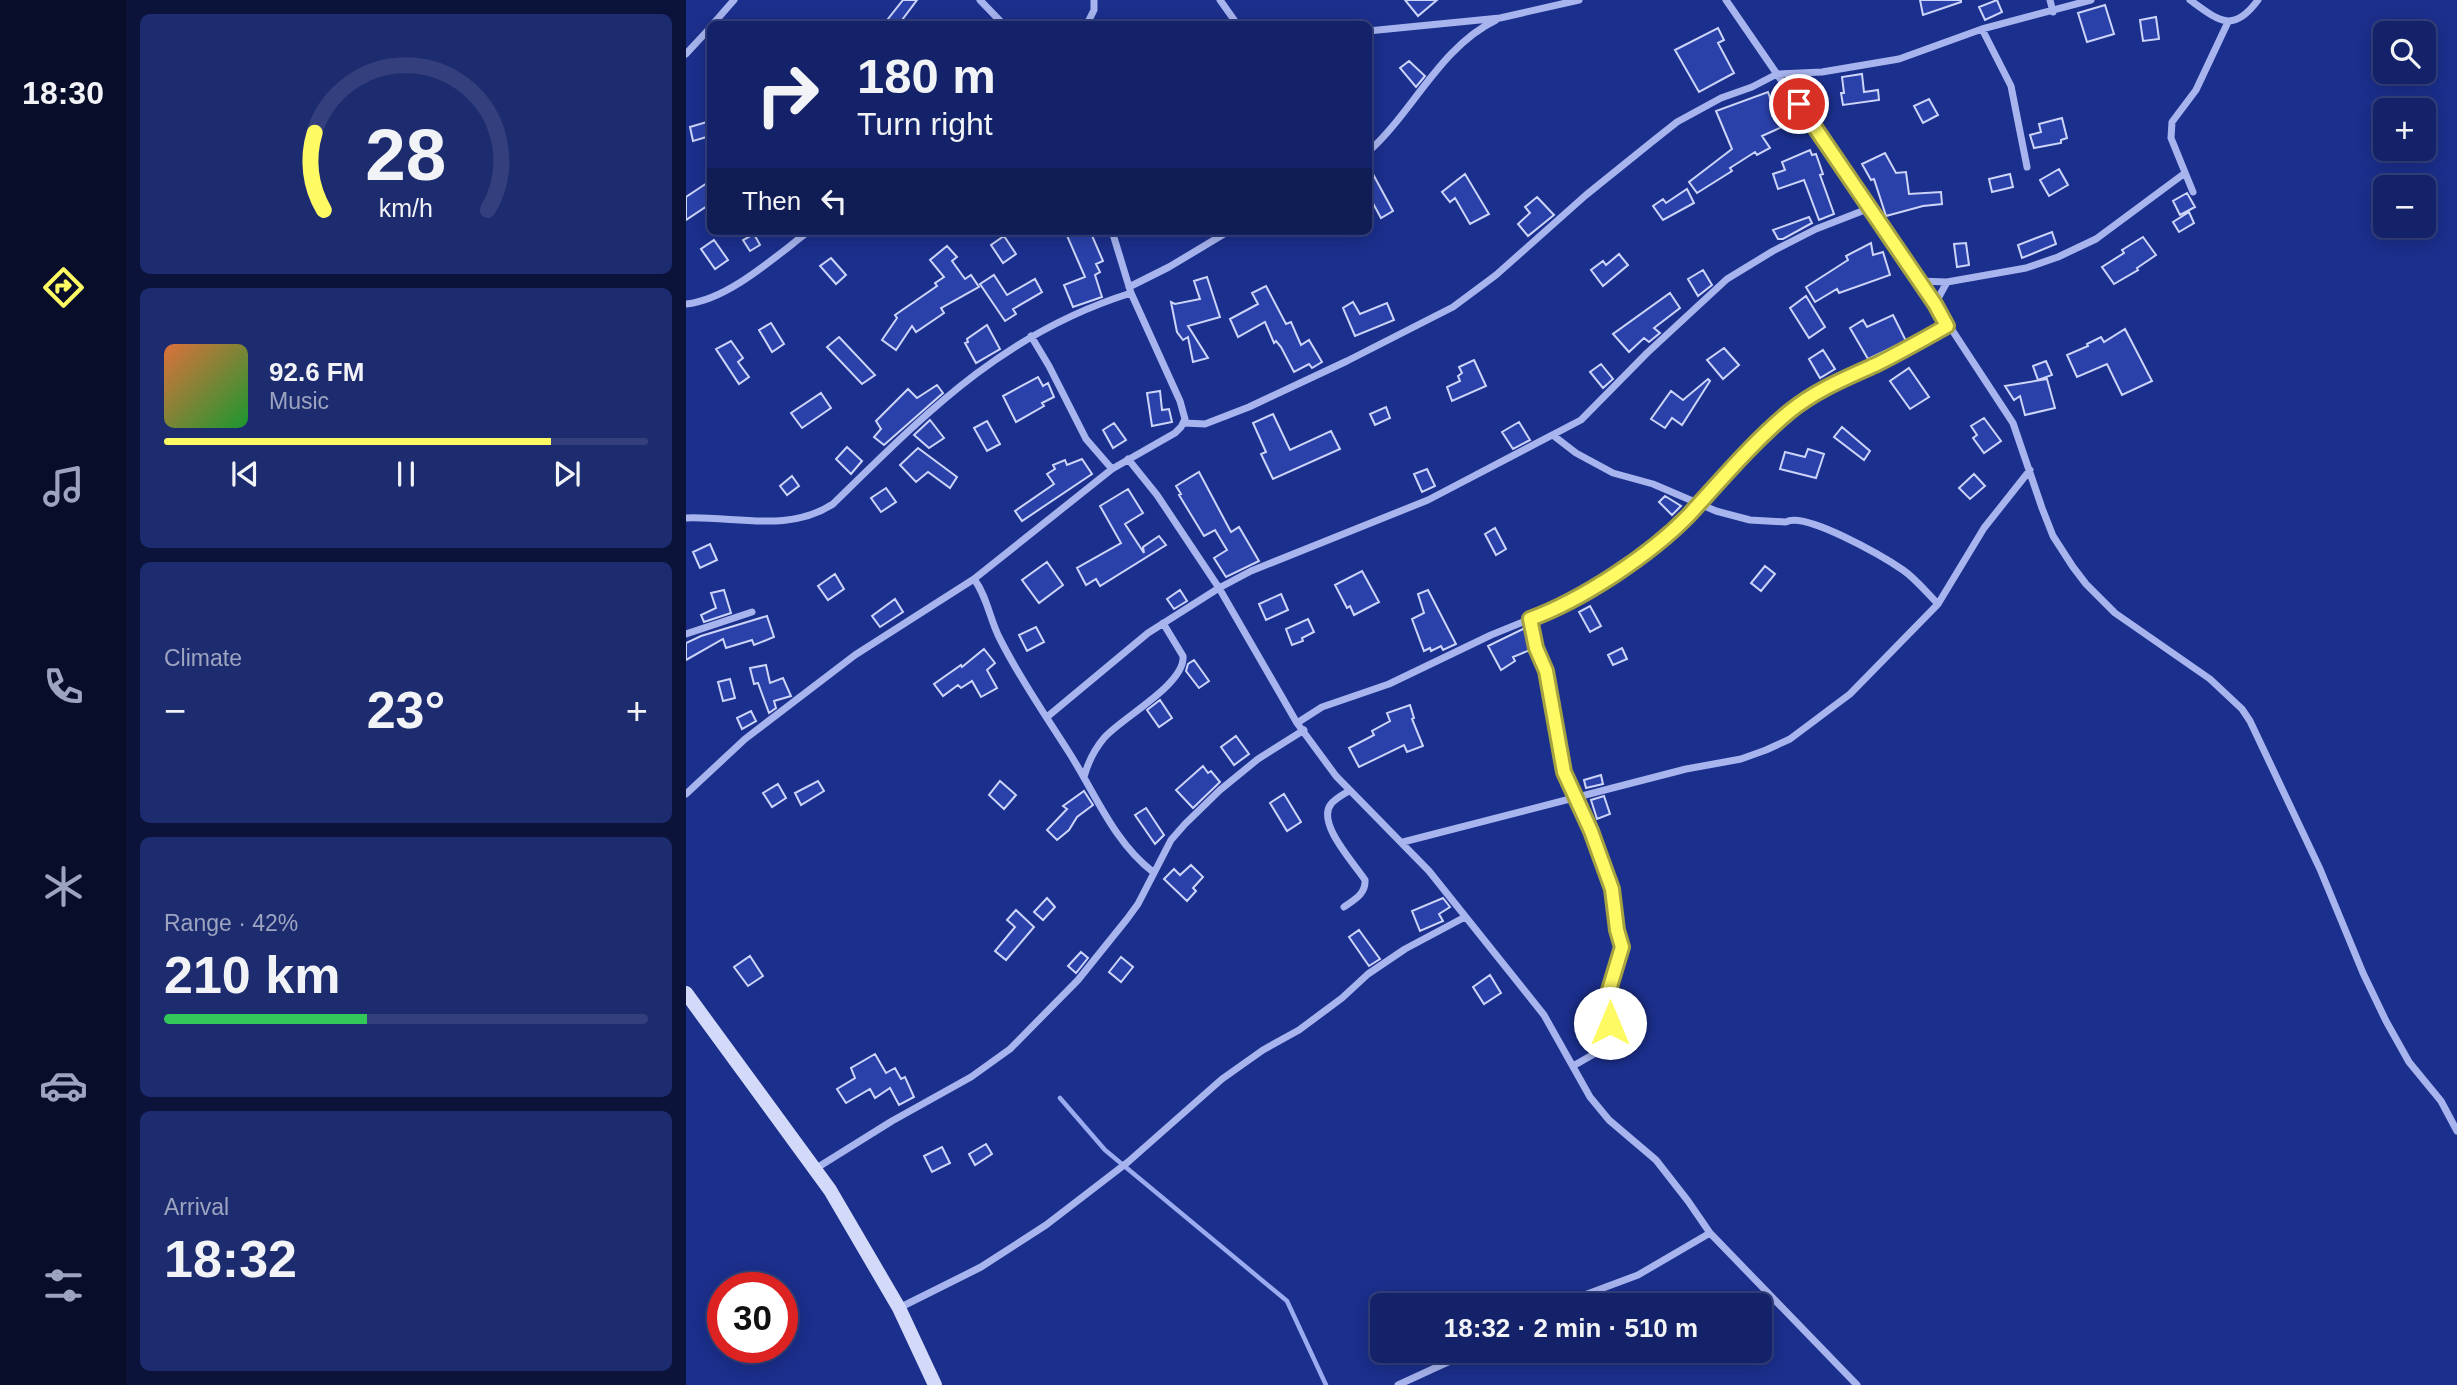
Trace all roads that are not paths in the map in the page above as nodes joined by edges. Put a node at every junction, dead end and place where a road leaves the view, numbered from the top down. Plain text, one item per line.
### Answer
1 (734, 0) edge
2 (980, 0) edge
3 (1094, 0) edge
4 (1220, 0) edge
5 (1579, 0) edge
6 (1726, 0) edge
7 (2050, 0) edge
8 (2091, 0) edge
9 (2190, 0) edge
10 (2258, 0) edge
11 (2053, 12) junction
12 (1500, 18) junction
13 (716, 21) edge
14 (1000, 21) edge
15 (1088, 21) edge
16 (1235, 21) edge
17 (2228, 22) junction
18 (1982, 29) junction
19 (707, 31) edge
20 (1372, 31) edge
21 (686, 54) edge
22 (1777, 74) junction
23 (1372, 149) edge
24 (2026, 167) dead end
25 (2185, 173) junction
26 (2193, 192) dead end
27 (1870, 208) junction
28 (803, 235) edge
29 (1113, 235) edge
30 (1222, 235) edge
31 (1918, 281) junction
32 (1947, 282) junction
33 (1130, 290) junction
34 (686, 304) edge
35 (1935, 304) junction
36 (1947, 326) junction
37 (1031, 337) junction
38 (1184, 424) junction
39 (1554, 436) junction
40 (1128, 460) junction
41 (1112, 470) junction
42 (2029, 470) junction
43 (1699, 503) junction
44 (686, 518) edge
45 (974, 579) junction
46 (1219, 588) junction
47 (1938, 604) junction
48 (752, 612) dead end
49 (1530, 619) junction
50 (1163, 623) junction
51 (686, 634) edge
52 (1046, 717) junction
53 (1297, 723) junction
54 (1304, 730) junction
55 (1084, 778) junction
56 (1349, 791) junction
57 (686, 794) edge
58 (1575, 799) junction
59 (1403, 842) junction
60 (1153, 872) junction
61 (1344, 907) dead end
62 (1465, 917) junction
63 (686, 993) edge
64 (1573, 1066) junction
65 (2457, 1130) edge
66 (814, 1169) junction
67 (1710, 1233) junction
68 (1590, 1293) edge
69 (899, 1308) junction
70 (1446, 1363) edge
71 (935, 1385) edge
72 (1398, 1385) edge
73 (1857, 1385) edge

1 - 13 street
2 - 14 street
3 - 15 street
4 - 16 street
5 - 12 street
6 - 22 street
7 - 11 street
8 - 11 street
9 - 17 street
10 - 17 street
11 - 18 street
12 - 20 street
12 - 23 street
17 - 25 street
18 - 22 street
18 - 24 street
19 - 21 street
22 - 27 street
22 - 38 street
25 - 26 street
25 - 32 street
27 - 31 street
27 - 39 street
28 - 34 street
29 - 33 street
30 - 33 street
31 - 32 street
31 - 35 street
32 - 35 street
33 - 37 street
33 - 38 street
35 - 36 street
36 - 42 street
36 - 43 street
37 - 41 street
37 - 44 street
38 - 40 street
39 - 43 street
39 - 46 street
40 - 41 street
40 - 46 street
41 - 45 street
42 - 47 street
42 - 65 street
43 - 47 street
43 - 49 street
45 - 52 street
45 - 57 street
46 - 50 street
46 - 53 street
47 - 58 street
48 - 51 street
49 - 53 street
49 - 58 street
50 - 52 street
50 - 55 street
52 - 55 street
53 - 54 street
54 - 56 street
54 - 60 street
55 - 60 street
56 - 59 street
56 - 61 street
58 - 59 street
58 - 64 street
59 - 62 street
60 - 66 street
62 - 64 street
62 - 69 street
63 - 66 street
64 - 67 street
66 - 69 street
67 - 68 street
67 - 73 street
69 - 71 street
70 - 72 street

